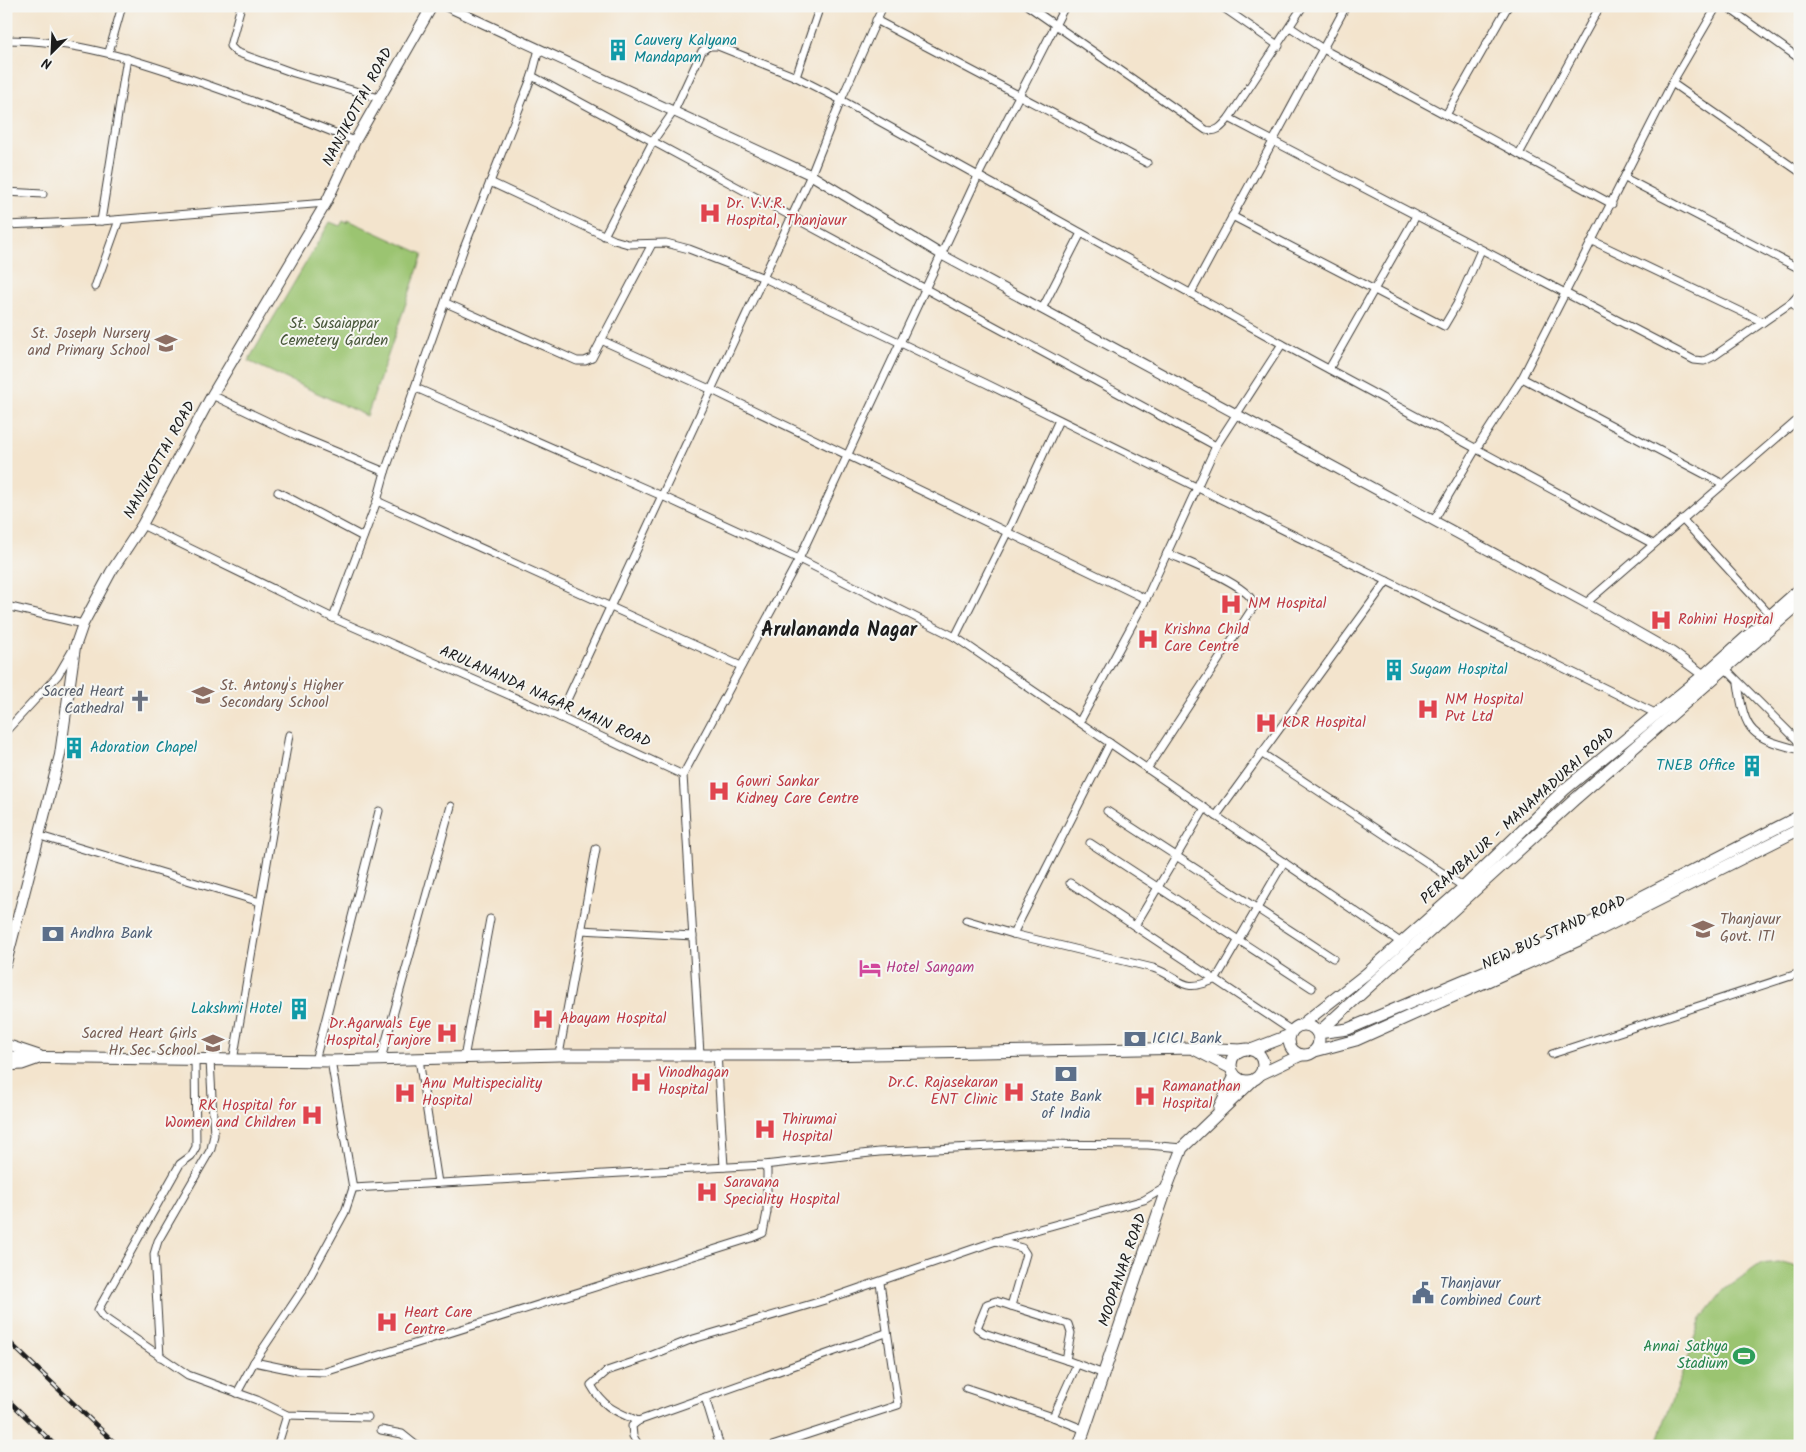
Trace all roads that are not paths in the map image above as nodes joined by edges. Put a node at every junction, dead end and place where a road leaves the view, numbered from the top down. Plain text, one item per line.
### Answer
1 (122, 6) edge
2 (241, 6) edge
3 (417, 6) edge
4 (446, 6) edge
5 (820, 6) edge
6 (883, 6) edge
7 (1028, 6) edge
8 (1065, 6) edge
9 (1221, 6) edge
10 (1303, 6) edge
11 (1346, 6) edge
12 (1508, 6) edge
13 (1600, 6) edge
14 (1717, 6) edge
15 (1726, 6) edge
16 (430, 9) edge
17 (876, 20) junction
18 (1054, 25) junction
19 (1290, 27) junction
20 (6, 40) edge
21 (1279, 46) junction
22 (539, 49) junction
23 (1323, 49) junction
24 (109, 52) junction
25 (127, 58) junction
26 (1800, 59) edge
27 (532, 76) junction
28 (796, 77) junction
29 (1672, 83) junction
30 (1021, 96) junction
31 (379, 98) junction
32 (841, 100) junction
33 (674, 111) junction
34 (1446, 115) junction
35 (1229, 118) junction
36 (1273, 140) junction
37 (355, 141) junction
38 (654, 141) junction
39 (1520, 154) junction
40 (1147, 163) dead end
41 (1800, 172) edge
42 (811, 175) junction
43 (978, 176) junction
44 (1626, 178) junction
45 (490, 182) junction
46 (6, 192) edge
47 (43, 194) dead end
48 (326, 203) junction
49 (1612, 204) junction
50 (791, 216) junction
51 (1232, 216) junction
52 (1416, 216) junction
53 (120, 220) junction
54 (101, 221) junction
55 (6, 225) edge
56 (1081, 233) junction
57 (604, 236) junction
58 (1593, 241) junction
59 (652, 244) junction
60 (1481, 250) junction
61 (942, 256) junction
62 (1800, 270) edge
63 (764, 278) junction
64 (95, 288) dead end
65 (927, 288) junction
66 (1375, 291) junction
67 (1800, 293) edge
68 (1191, 294) junction
69 (1565, 294) junction
70 (1792, 302) junction
71 (446, 304) junction
72 (1042, 309) junction
73 (1800, 312) edge
74 (1764, 322) junction
75 (601, 340) junction
76 (901, 343) junction
77 (1282, 344) junction
78 (1329, 369) junction
79 (1522, 378) junction
80 (416, 388) junction
81 (712, 390) junction
82 (212, 395) junction
83 (1238, 415) junction
84 (1800, 418) edge
85 (1059, 420) junction
86 (1216, 446) junction
87 (1476, 449) junction
88 (848, 455) junction
89 (385, 472) junction
90 (1723, 484) junction
91 (1196, 488) junction
92 (278, 492) dead end
93 (662, 496) junction
94 (377, 501) junction
95 (1682, 519) junction
96 (1434, 520) junction
97 (142, 525) junction
98 (1007, 533) junction
99 (363, 537) junction
100 (1653, 544) junction
101 (1167, 553) junction
102 (799, 559) junction
103 (1387, 581) junction
104 (1800, 589) edge
105 (1146, 599) junction
106 (1586, 603) junction
107 (1800, 603) edge
108 (6, 606) edge
109 (610, 607) junction
110 (1770, 614) junction
111 (333, 618) junction
112 (83, 624) junction
113 (955, 637) junction
114 (75, 647) junction
115 (741, 666) junction
116 (1726, 669) junction
117 (1708, 678) junction
118 (1738, 683) junction
119 (1655, 713) junction
120 (559, 717) junction
121 (1080, 722) junction
122 (6, 731) edge
123 (289, 735) dead end
124 (1110, 743) junction
125 (1800, 743) edge
126 (1800, 750) edge
127 (1261, 753) junction
128 (1147, 769) junction
129 (683, 775) junction
130 (1564, 790) junction
131 (1574, 800) junction
132 (451, 806) dead end
133 (1205, 808) junction
134 (379, 811) dead end
135 (1107, 811) dead end
136 (1216, 816) junction
137 (1800, 816) edge
138 (1800, 830) edge
139 (40, 836) junction
140 (1090, 844) dead end
141 (596, 849) dead end
142 (1176, 857) junction
143 (1284, 862) junction
144 (1070, 883) dead end
145 (1464, 887) junction
146 (1157, 888) junction
147 (260, 902) junction
148 (1256, 909) junction
149 (490, 919) dead end
150 (966, 920) dead end
151 (1135, 926) junction
152 (581, 930) junction
153 (1013, 934) junction
154 (693, 936) junction
155 (1238, 941) junction
156 (1400, 942) junction
157 (1410, 951) junction
158 (1332, 958) dead end
159 (6, 963) edge
160 (1800, 973) edge
161 (1216, 979) junction
162 (1312, 988) dead end
163 (1295, 1030) junction
164 (1318, 1033) junction
165 (6, 1044) edge
166 (1193, 1048) junction
167 (1246, 1050) junction
168 (1315, 1051) junction
169 (717, 1053) junction
170 (700, 1054) junction
171 (1552, 1054) dead end
172 (559, 1055) junction
173 (1301, 1055) junction
174 (6, 1056) edge
175 (44, 1057) junction
176 (464, 1058) junction
177 (195, 1059) junction
178 (381, 1059) junction
179 (419, 1059) junction
180 (210, 1060) junction
181 (233, 1060) junction
182 (315, 1061) junction
183 (331, 1061) junction
184 (6, 1066) edge
185 (1233, 1072) junction
186 (1256, 1077) junction
187 (1215, 1116) junction
188 (1182, 1148) junction
189 (764, 1165) junction
190 (724, 1167) junction
191 (438, 1183) junction
192 (1167, 1187) junction
193 (353, 1188) junction
194 (996, 1241) junction
195 (880, 1282) junction
196 (1011, 1306) junction
197 (886, 1333) junction
198 (160, 1357) junction
199 (1066, 1360) junction
200 (254, 1362) junction
201 (1077, 1364) junction
202 (1104, 1374) junction
203 (966, 1388) dead end
204 (237, 1393) junction
205 (705, 1397) junction
206 (287, 1415) junction
207 (368, 1417) dead end
208 (1053, 1417) junction
209 (638, 1421) junction
210 (381, 1430) dead end
211 (1085, 1430) junction
212 (280, 1446) edge
213 (417, 1446) edge
214 (639, 1446) edge
215 (720, 1446) edge
216 (772, 1446) edge
217 (1080, 1446) edge

1 - 24 street
2 - 31 street
3 - 16 street
4 - 22 street
5 - 28 street
6 - 17 street
7 - 18 street
8 - 18 street
9 - 21 street
10 - 19 street
11 - 23 street
12 - 34 street
13 - 39 street
14 - 29 street
15 - 26 street
16 - 31 main road, NANJIKOTTAI ROAD
17 - 30 street
17 - 32 street
18 - 30 street
18 - 35 street
19 - 21 street
19 - 23 street
20 - 24 street
21 - 35 street
22 - 27 street
22 - 33 street
23 - 34 street
23 - 36 street
24 - 25 street
25 - 37 street
25 - 54 street
27 - 38 street
27 - 45 street
28 - 32 street
28 - 33 street
29 - 41 street
29 - 44 street
30 - 40 street
30 - 43 street
31 - 37 main road, NANJIKOTTAI ROAD
32 - 42 street
32 - 43 street
33 - 38 street
33 - 42 street
34 - 39 street
35 - 36 street
36 - 51 street
36 - 52 street
37 - 48 main road, NANJIKOTTAI ROAD
38 - 50 street
38 - 57 street
39 - 49 street
42 - 50 street
42 - 61 street
43 - 56 street
43 - 61 street
44 - 49 street
44 - 62 street
45 - 57 street
45 - 71 street
46 - 47 street
48 - 53 street
48 - 82 main road, NANJIKOTTAI ROAD
49 - 58 street
50 - 63 street
50 - 65 street
51 - 66 street
51 - 68 street
52 - 60 street
52 - 66 street
53 - 54 street
53 - 64 street
54 - 55 street
56 - 68 street
56 - 72 street
57 - 59 street
58 - 69 street
58 - 74 street
59 - 63 street
59 - 75 street
60 - 66 street
60 - 69 street
61 - 65 street
61 - 72 street
63 - 76 street
63 - 81 street
65 - 76 street
65 - 86 street
66 - 78 street
67 - 70 street
68 - 77 street
69 - 74 street
69 - 79 street
70 - 73 street
70 - 74 street
71 - 75 street
71 - 80 street
72 - 83 street
75 - 81 street
76 - 85 street
76 - 88 street
77 - 78 street
77 - 83 street
78 - 87 street
79 - 87 street
79 - 90 street
80 - 89 street
80 - 93 street
81 - 88 street
81 - 93 street
82 - 89 street
82 - 97 main road, NANJIKOTTAI ROAD
83 - 86 street
83 - 96 street
84 - 90 street
85 - 91 street
85 - 98 street
86 - 91 street
87 - 96 street
87 - 100 street
88 - 98 street
88 - 102 street
89 - 94 street
90 - 95 street
91 - 101 street
91 - 103 street
92 - 99 street
93 - 102 street
93 - 109 street
94 - 99 street
94 - 109 street
95 - 100 street
95 - 110 street
96 - 106 street
97 - 111 street, ARULANANDA NAGAR MAIN ROAD
97 - 112 main road, NANJIKOTTAI ROAD
98 - 105 street
98 - 113 street
99 - 111 street
100 - 106 street
101 - 105 street
101 - 128 street
102 - 113 street
102 - 115 street
103 - 119 street
103 - 127 street
104 - 110 main road, PERAMBALUR - MANAMADURAI ROAD
105 - 121 street
106 - 117 street
107 - 116 main road
108 - 112 street
109 - 115 street
109 - 120 street
110 - 117 main road, PERAMBALUR - MANAMADURAI ROAD
111 - 120 street, ARULANANDA NAGAR MAIN ROAD
112 - 114 main road, NANJIKOTTAI ROAD
113 - 121 street
114 - 122 street
114 - 139 main road, NANJIKOTTAI ROAD
115 - 129 street
116 - 117 main road
116 - 118 street
117 - 119 main road, PERAMBALUR - MANAMADURAI ROAD
117 - 131 main road
118 - 125 street
118 - 126 street
119 - 130 main road, PERAMBALUR - MANAMADURAI ROAD
120 - 129 street, ARULANANDA NAGAR MAIN ROAD
121 - 124 street
123 - 147 street
124 - 128 street
124 - 153 street
127 - 136 street
127 - 145 street
128 - 133 street
129 - 154 street
130 - 131 main road
130 - 145 main road, PERAMBALUR - MANAMADURAI ROAD
131 - 157 main road
132 - 178 street
133 - 136 street
133 - 142 street
134 - 182 street
135 - 142 street
136 - 143 street
137 - 164 main road, NEW BUS STAND ROAD
138 - 168 main road, NEW BUS STAND ROAD
139 - 147 street
139 - 159 main road, NANJIKOTTAI ROAD
140 - 146 street
141 - 152 street
142 - 146 street
142 - 148 street
143 - 148 street
143 - 156 street
144 - 151 street
145 - 156 main road, PERAMBALUR - MANAMADURAI ROAD
146 - 151 street
146 - 155 street
147 - 181 street
148 - 155 street
148 - 158 street
149 - 176 street
150 - 153 street
151 - 161 street
152 - 154 street
152 - 172 street
153 - 161 street
154 - 170 street
155 - 161 street
155 - 162 street
156 - 157 street
156 - 163 main road, PERAMBALUR - MANAMADURAI ROAD
157 - 164 main road
160 - 171 street
161 - 163 street
163 - 164 main road
163 - 167 main road, PERAMBALUR - MANAMADURAI ROAD
163 - 173 main road
164 - 168 main road
165 - 175 street
166 - 167 main road
166 - 169 main road
166 - 185 main road
167 - 185 main road
167 - 186 main road
168 - 173 main road
169 - 170 main road
169 - 190 street
170 - 172 main road
172 - 176 main road
173 - 186 main road, MOOPANAR ROAD
174 - 175 main road
175 - 177 main road
175 - 184 street
176 - 179 main road
177 - 180 main road
177 - 198 street
178 - 179 main road
178 - 183 main road
179 - 191 street
180 - 181 main road
180 - 198 street
181 - 182 main road
182 - 183 main road
183 - 193 street
185 - 186 main road
185 - 187 main road, MOOPANAR ROAD
186 - 187 main road, MOOPANAR ROAD
187 - 188 main road, MOOPANAR ROAD
188 - 189 street
188 - 192 main road, MOOPANAR ROAD
189 - 190 street
189 - 200 street
190 - 191 street
191 - 193 street
192 - 194 street
192 - 202 main road, MOOPANAR ROAD
193 - 200 street
194 - 195 street
194 - 196 street
195 - 197 street
195 - 209 street
196 - 199 street
196 - 199 street
197 - 205 street
197 - 216 street
198 - 204 street
199 - 201 street
200 - 204 street
201 - 202 street
201 - 208 street
202 - 211 main road, MOOPANAR ROAD
203 - 208 street
204 - 206 street
205 - 209 street
205 - 215 street
206 - 207 street
206 - 212 street
208 - 211 street
209 - 214 street
210 - 213 street
211 - 217 main road, MOOPANAR ROAD

